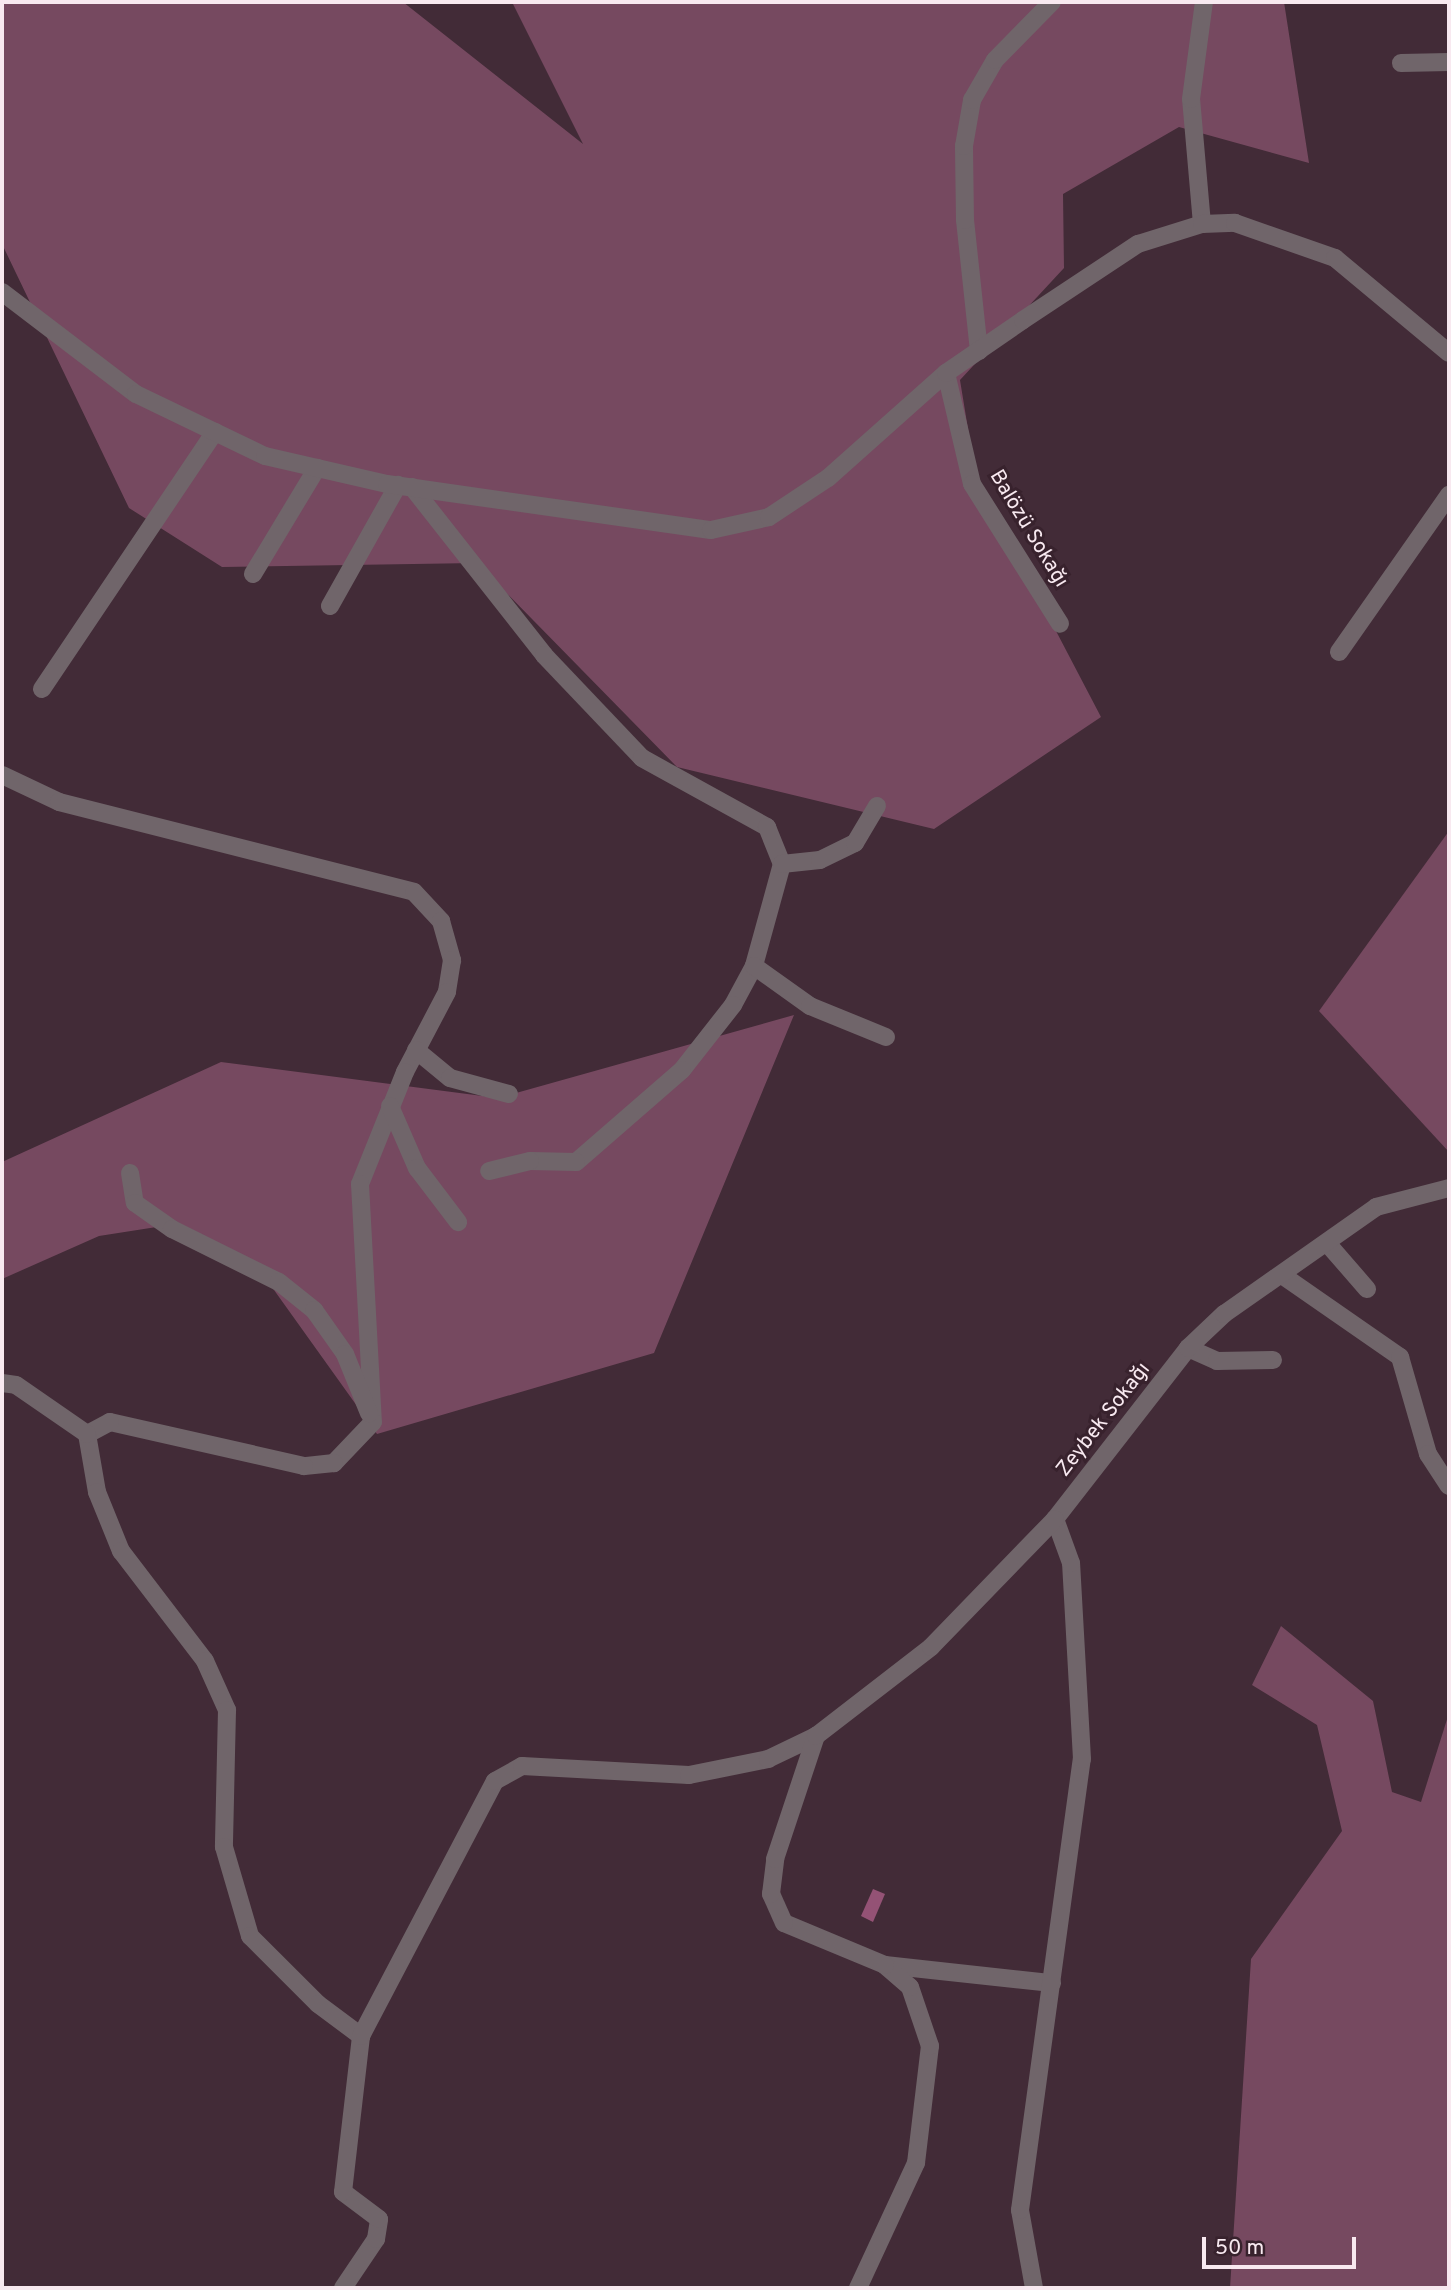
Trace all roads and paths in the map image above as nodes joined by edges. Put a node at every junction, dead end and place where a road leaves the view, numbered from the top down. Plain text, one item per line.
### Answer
1 (1204, 2) edge
2 (1046, 6) edge
3 (1449, 62) edge
4 (1401, 64) dead end
5 (1202, 224) junction
6 (2, 292) edge
7 (979, 351) junction
8 (1449, 353) edge
9 (946, 373) junction
10 (215, 432) junction
11 (317, 468) junction
12 (405, 486) junction
13 (1449, 495) edge
14 (253, 574) dead end
15 (330, 606) dead end
16 (1060, 624) dead end
17 (1339, 652) dead end
18 (42, 689) dead end
19 (2, 775) edge
20 (877, 806) dead end
21 (782, 863) junction
22 (754, 965) junction
23 (886, 1037) dead end
24 (416, 1050) junction
25 (509, 1094) dead end
26 (390, 1106) junction
27 (489, 1171) dead end
28 (130, 1173) dead end
29 (1449, 1188) edge
30 (458, 1222) dead end
31 (1327, 1243) junction
32 (1282, 1275) junction
33 (1367, 1289) dead end
34 (1188, 1348) junction
35 (1273, 1360) dead end
36 (2, 1383) edge
37 (373, 1422) junction
38 (88, 1434) junction
39 (1449, 1486) edge
40 (1055, 1519) junction
41 (816, 1736) junction
42 (885, 1965) junction
43 (1052, 1983) junction
44 (361, 2036) junction
45 (343, 2288) edge
46 (858, 2288) edge
47 (1034, 2288) edge

1 - 5 street
2 - 7 street
3 - 4 street
5 - 7 street
5 - 8 street
6 - 10 street
7 - 9 street
9 - 12 street
9 - 16 street, Balözü Sokağı
10 - 11 street
10 - 18 street
11 - 12 street
11 - 14 street
12 - 15 street
12 - 21 street
13 - 17 street
19 - 24 street
20 - 21 street
21 - 22 street
22 - 23 street
22 - 27 street
24 - 25 street
24 - 26 street
26 - 30 street
26 - 37 street
28 - 37 street
29 - 31 street, Zeybek Sokağı
31 - 32 street, Zeybek Sokağı
31 - 33 street
32 - 34 street, Zeybek Sokağı
32 - 39 street
34 - 35 street
34 - 40 street, Zeybek Sokağı
36 - 38 street
37 - 38 street
38 - 44 street
40 - 41 street, Zeybek Sokağı
40 - 43 street
41 - 42 street
41 - 44 street, Zeybek Sokağı
42 - 43 street
42 - 46 street
43 - 47 street
44 - 45 street

